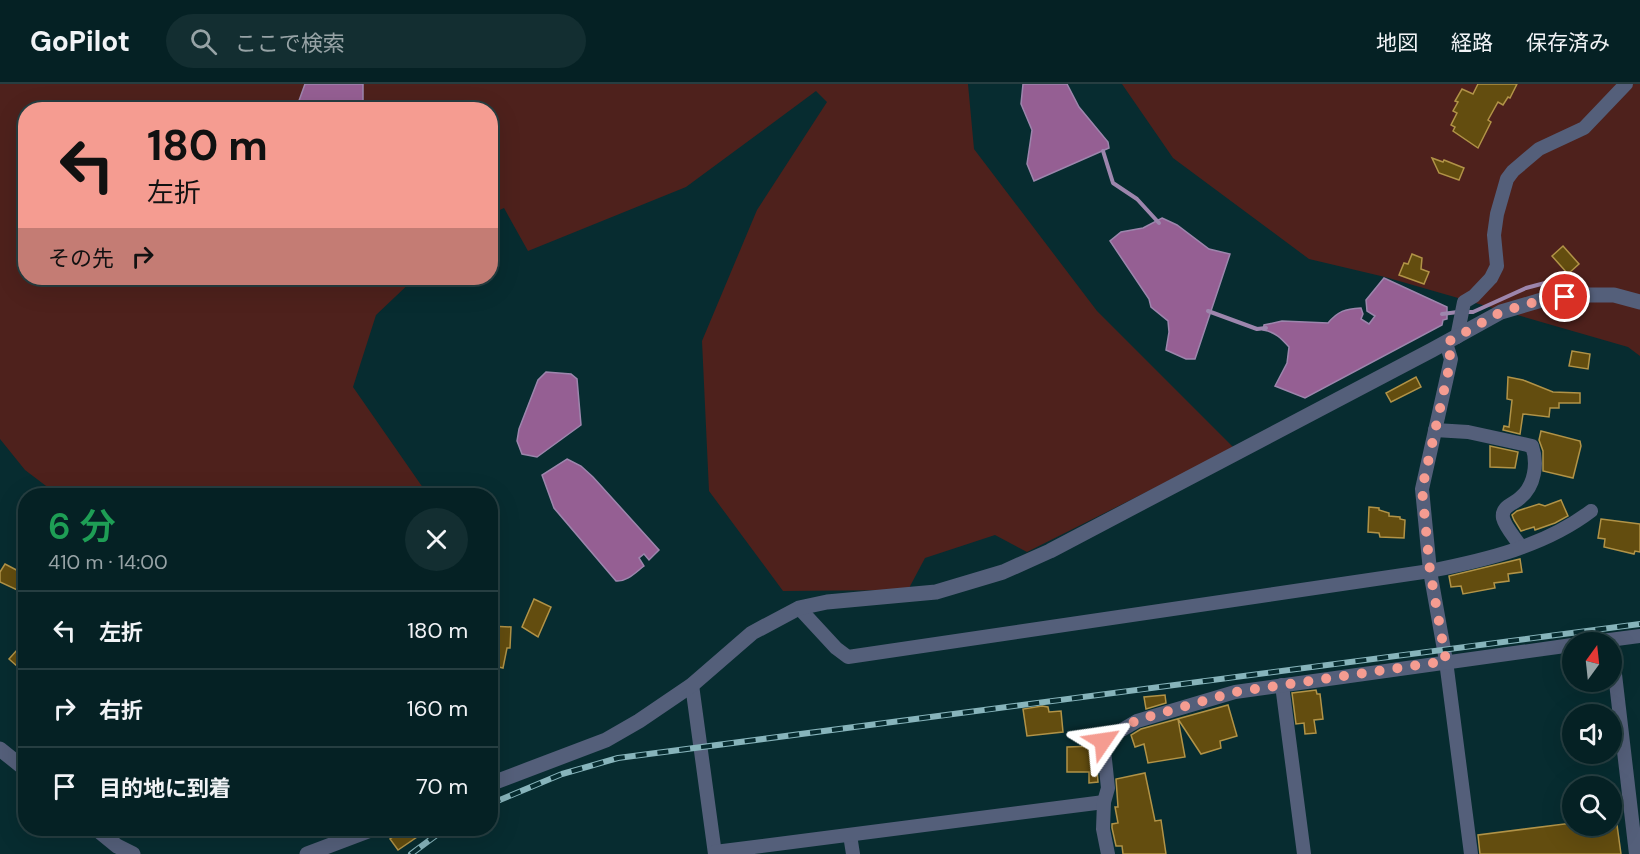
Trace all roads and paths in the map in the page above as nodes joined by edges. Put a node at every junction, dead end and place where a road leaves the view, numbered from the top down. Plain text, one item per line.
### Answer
1 (1626, 84) edge
2 (1640, 302) edge
3 (1451, 340) junction
4 (1435, 430) junction
5 (1591, 511) dead end
6 (1521, 547) junction
7 (1430, 571) junction
8 (799, 608) junction
9 (1640, 636) edge
10 (1622, 638) edge
11 (1562, 646) edge
12 (1446, 661) junction
13 (692, 685) junction
14 (1282, 685) junction
15 (1617, 692) edge
16 (0, 749) edge
17 (18, 764) edge
18 (498, 781) edge
19 (1104, 802) junction
20 (850, 835) junction
21 (105, 836) edge
22 (355, 836) edge
23 (715, 853) edge
24 (133, 854) edge
25 (307, 854) edge
26 (853, 854) edge
27 (1107, 854) edge
28 (1304, 854) edge
29 (1471, 854) edge
30 (1636, 854) edge

1 - 3 street
2 - 3 street
3 - 4 street
3 - 8 street
4 - 6 street
4 - 7 street
5 - 6 street
6 - 7 street
7 - 8 street
7 - 12 street
8 - 13 street
9 - 10 street
11 - 12 street
12 - 14 street
12 - 29 street
13 - 18 street
13 - 23 street
14 - 19 street
14 - 28 street
15 - 30 street
16 - 17 street
19 - 20 street
19 - 27 street
20 - 23 street
20 - 26 street
21 - 24 street
22 - 25 street

